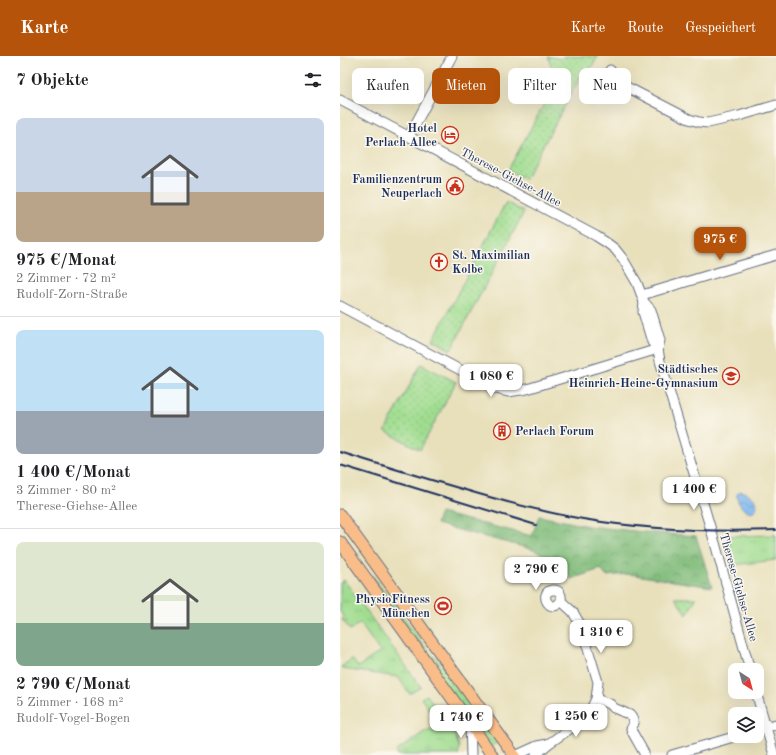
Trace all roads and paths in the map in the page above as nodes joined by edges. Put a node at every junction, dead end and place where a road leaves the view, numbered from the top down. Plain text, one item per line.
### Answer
1 (452, 56) edge
2 (631, 89) edge
3 (340, 100) edge
4 (776, 105) edge
5 (409, 136) junction
6 (776, 255) edge
7 (643, 298) junction
8 (340, 306) edge
9 (658, 348) junction
10 (340, 515) edge
11 (340, 542) edge
12 (561, 601) dead end
13 (748, 663) edge
14 (596, 698) junction
15 (758, 699) edge
16 (470, 722) junction
17 (776, 724) edge
18 (766, 727) junction
19 (728, 739) edge
20 (548, 744) junction
21 (644, 753) dead end
22 (471, 755) edge
23 (492, 755) edge
24 (514, 755) edge
25 (517, 755) edge
26 (536, 755) edge
27 (672, 755) edge
28 (774, 755) edge

1 - 5 street
2 - 4 street
3 - 5 street, Therese-Giehse-Allee
5 - 7 street, Therese-Giehse-Allee
6 - 7 street
7 - 9 street, Therese-Giehse-Allee
8 - 9 street
9 - 13 street, Therese-Giehse-Allee
10 - 24 main road
11 - 16 main road
12 - 14 street
14 - 20 street
14 - 21 street
15 - 18 street
16 - 22 street
16 - 23 main road
17 - 18 street
18 - 28 street
19 - 27 street
20 - 25 street
20 - 26 street

